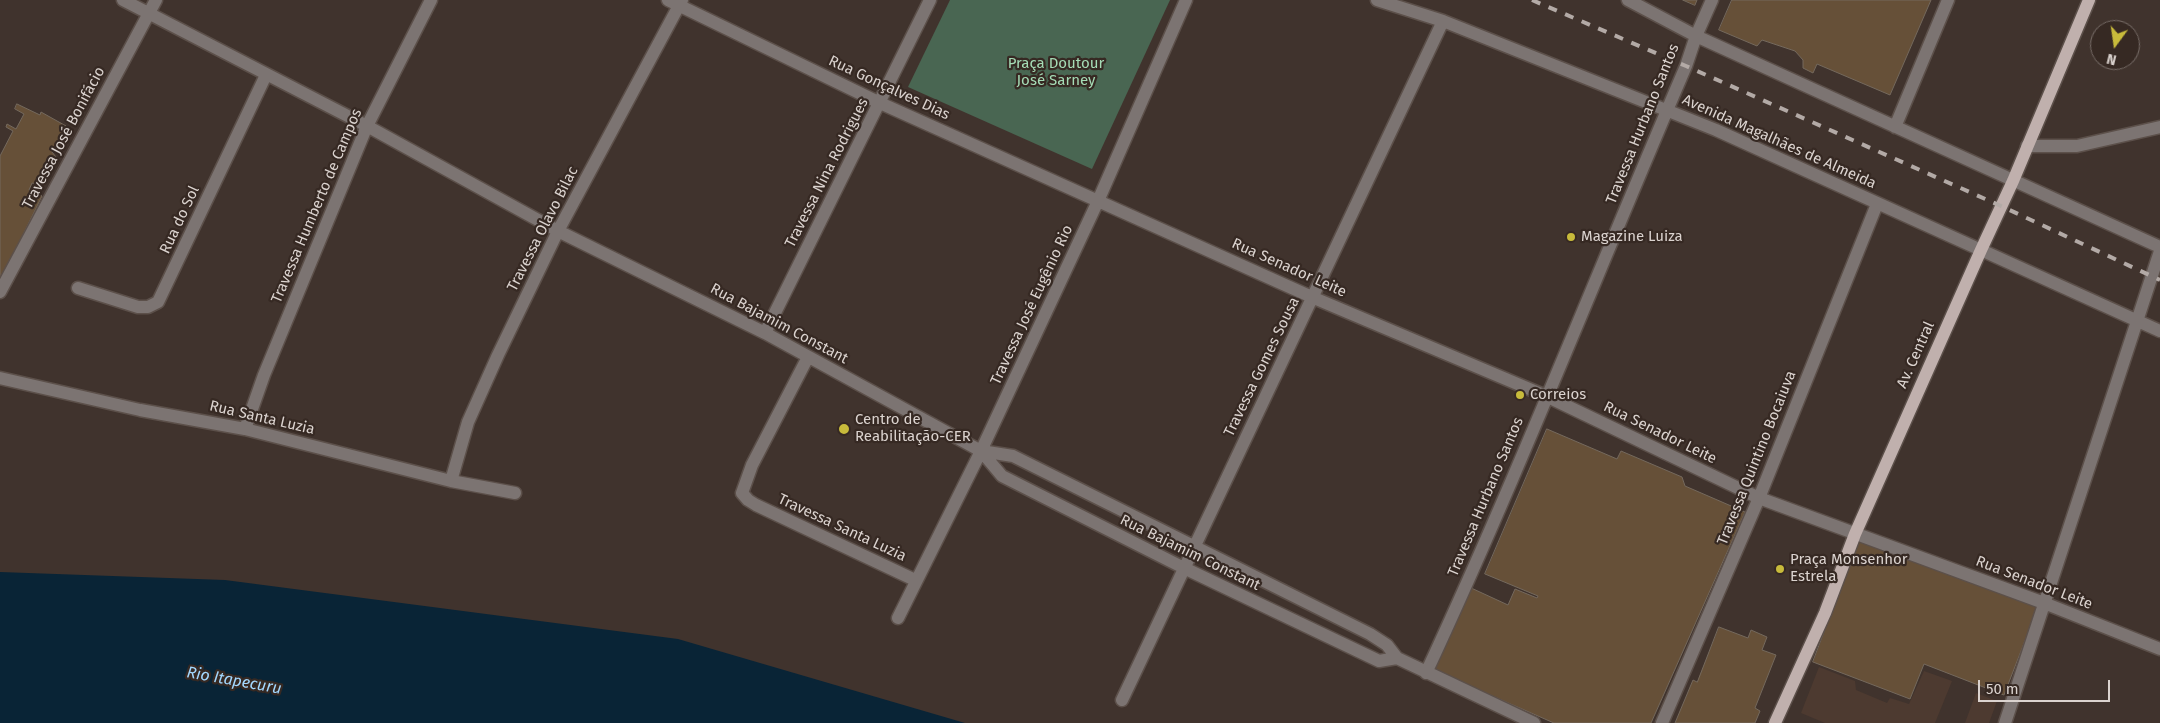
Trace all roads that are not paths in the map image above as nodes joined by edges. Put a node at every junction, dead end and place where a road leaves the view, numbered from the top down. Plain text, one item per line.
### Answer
1 (122, 0) edge
2 (156, 0) edge
3 (431, 0) edge
4 (668, 0) edge
5 (930, 0) edge
6 (1186, 0) edge
7 (1377, 0) edge
8 (1628, 0) edge
9 (1712, 0) edge
10 (1948, 0) edge
11 (2089, 0) edge
12 (681, 3) edge
13 (149, 13) junction
14 (1443, 21) junction
15 (1696, 36) junction
16 (266, 75) junction
17 (880, 104) junction
18 (1667, 110) junction
19 (366, 126) junction
20 (1895, 127) junction
21 (2160, 127) edge
22 (2027, 146) junction
23 (2013, 181) junction
24 (1098, 201) junction
25 (1877, 204) junction
26 (558, 231) junction
27 (2160, 249) edge
28 (1980, 250) junction
29 (78, 288) dead end
30 (0, 292) edge
31 (1314, 298) junction
32 (2137, 321) junction
33 (2160, 331) edge
34 (765, 333) junction
35 (808, 357) junction
36 (0, 378) edge
37 (1546, 396) junction
38 (246, 429) junction
39 (981, 451) junction
40 (451, 481) junction
41 (515, 493) dead end
42 (1759, 498) junction
43 (1855, 534) junction
44 (1194, 546) junction
45 (1184, 568) junction
46 (915, 580) junction
47 (2044, 603) junction
48 (898, 618) dead end
49 (2160, 649) edge
50 (1397, 658) junction
51 (1426, 673) junction
52 (1122, 700) dead end
53 (1534, 723) edge
54 (1662, 723) edge
55 (1775, 723) edge
56 (2005, 723) edge

1 - 13 street
2 - 13 street, Travessa José Bonifácio
3 - 19 street, Travessa Humberto de Campos
4 - 12 street, Rua Gonçalves Dias
5 - 17 street, Travessa Nina Rodrigues
6 - 24 street, Travessa José Eugênio Rio
7 - 14 street, Avenida Magalhães de Almeida
8 - 15 street
9 - 15 street, Travessa Hurbano Santos
10 - 20 street
11 - 22 main road, Av. Central
12 - 17 street, Rua Gonçalves Dias
12 - 26 street, Travessa Olavo Bilac
13 - 16 street
13 - 30 street, Travessa José Bonifácio
14 - 18 street, Avenida Magalhães de Almeida
14 - 31 street, Travessa Gomes Sousa
15 - 18 street, Travessa Hurbano Santos
15 - 20 street
16 - 19 street
16 - 29 street, Rua do Sol
17 - 24 street, Rua Gonçalves Dias
17 - 34 street, Travessa Nina Rodrigues
18 - 25 street, Avenida Magalhães de Almeida
18 - 37 street, Travessa Hurbano Santos
19 - 26 street
19 - 38 street, Travessa Humberto de Campos
20 - 23 street
21 - 22 street
22 - 23 main road, Av. Central
23 - 27 street
23 - 28 main road, Av. Central
24 - 31 street, Rua Senador Leite
24 - 39 street, Travessa José Eugênio Rio
25 - 28 street, Avenida Magalhães de Almeida
25 - 42 street, Travessa Quintino Bocaiuva
26 - 34 street, Rua Bajamim Constant
26 - 40 street, Travessa Olavo Bilac
27 - 32 street
28 - 32 street, Avenida Magalhães de Almeida
28 - 43 main road, Av. Central
31 - 37 street, Rua Senador Leite
31 - 44 street, Travessa Gomes Sousa
32 - 33 street, Avenida Magalhães de Almeida
32 - 47 street
34 - 35 street, Rua Bajamim Constant
35 - 39 street, Rua Bajamim Constant
35 - 46 street, Travessa Santa Luzia
36 - 38 street, Rua Santa Luzia
37 - 42 street, Rua Senador Leite
37 - 51 street, Travessa Hurbano Santos
38 - 40 street, Rua Santa Luzia
39 - 44 street, Rua Bajamim Constant
39 - 45 street, Rua Bajamim Constant
39 - 46 street, Travessa José Eugênio Rio
40 - 41 street, Rua Santa Luzia
42 - 43 street, Rua Senador Leite
42 - 54 street, Travessa Quintino Bocaiuva
43 - 47 street, Rua Senador Leite
43 - 55 main road, Av. Central
44 - 45 street, Travessa Gomes Sousa
44 - 50 street, Rua Bajamim Constant
45 - 50 street, Rua Bajamim Constant
45 - 52 street, Travessa Gomes Sousa
46 - 48 street, Travessa José Eugênio Rio
47 - 49 street, Rua Senador Leite
47 - 56 street
50 - 51 street, Rua Bajamim Constant
51 - 53 street, Rua Bajamim Constant

